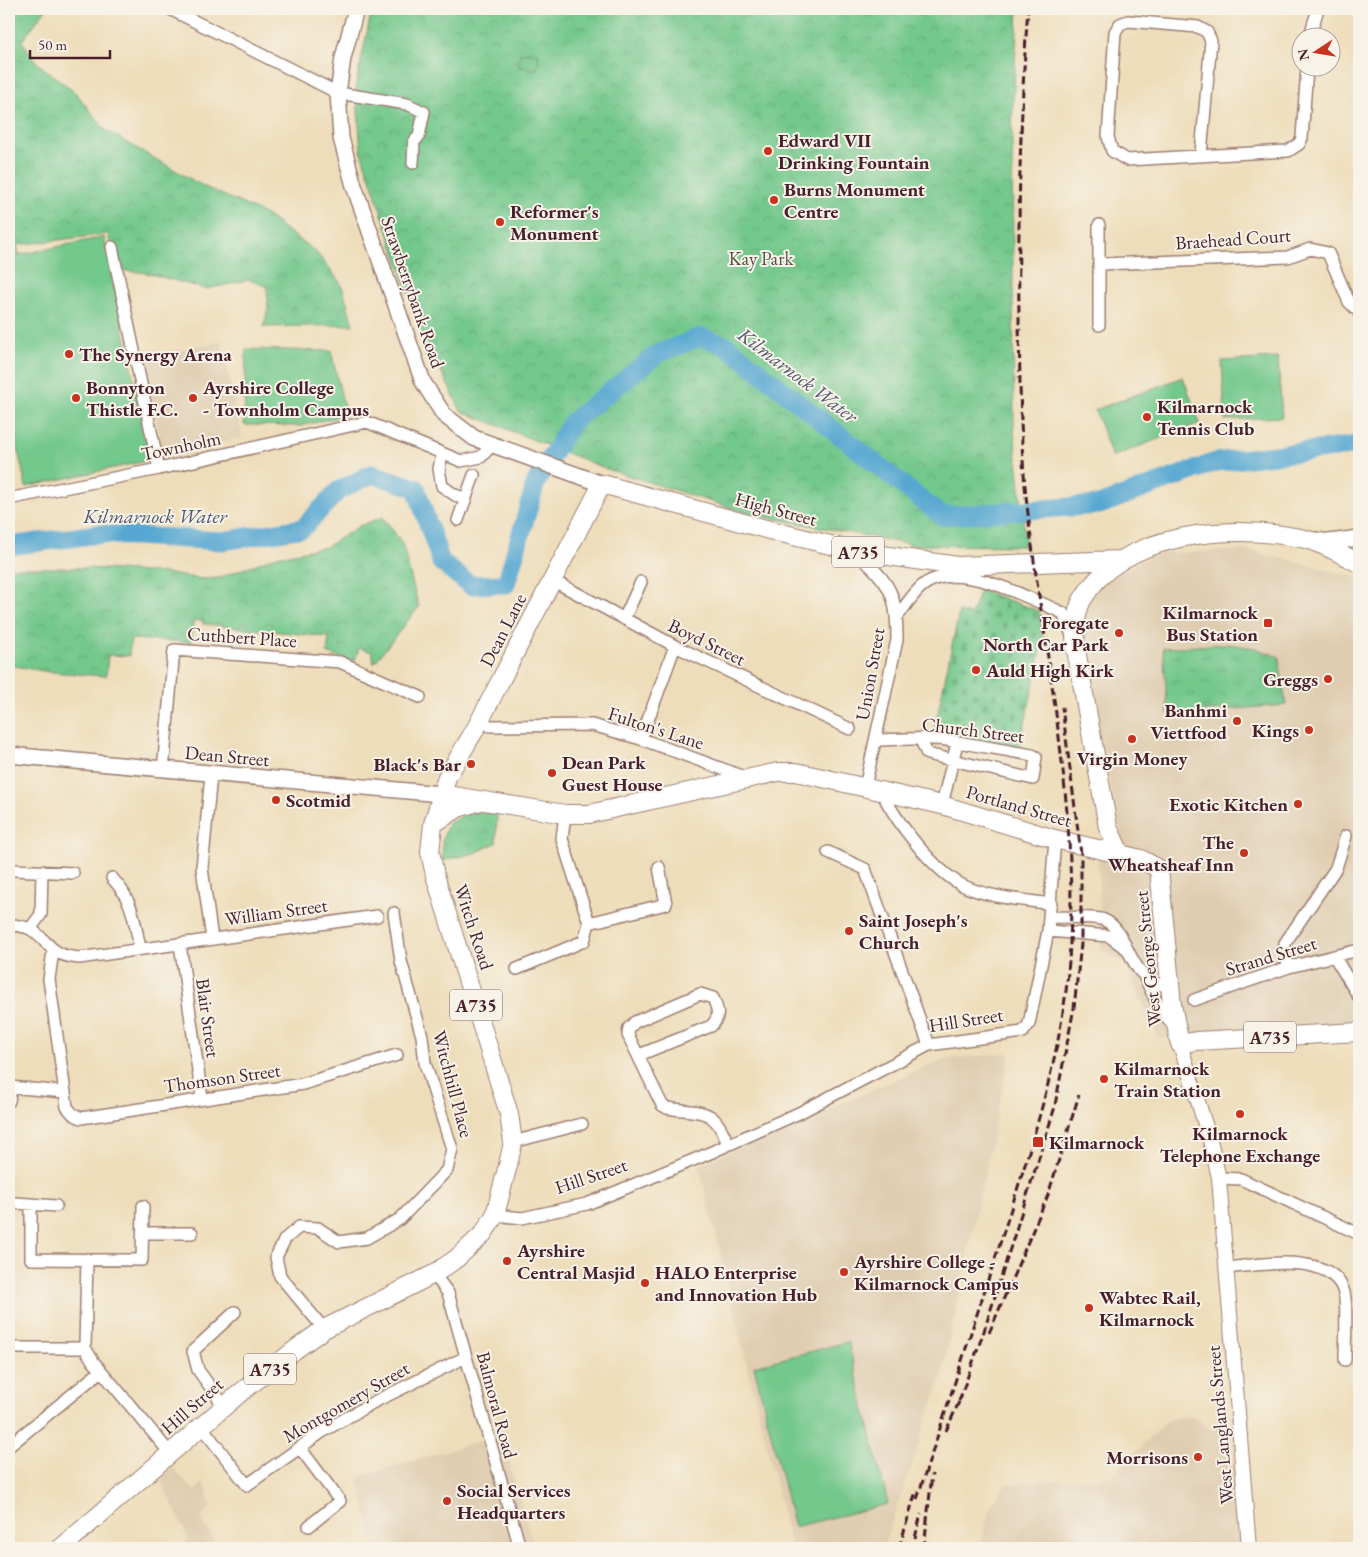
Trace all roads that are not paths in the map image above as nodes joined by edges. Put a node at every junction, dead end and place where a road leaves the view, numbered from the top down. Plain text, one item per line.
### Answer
1 (170, 9) edge
2 (356, 9) edge
3 (1318, 9) edge
4 (1312, 28) edge
5 (1306, 78) edge
6 (338, 93) junction
7 (1201, 154) junction
8 (413, 163) dead end
9 (1100, 224) dead end
10 (112, 247) dead end
11 (1101, 264) junction
12 (1359, 312) edge
13 (1100, 325) dead end
14 (492, 445) junction
15 (442, 454) junction
16 (159, 469) junction
17 (474, 475) dead end
18 (602, 484) junction
19 (13, 498) dead end
20 (466, 499) junction
21 (458, 520) dead end
22 (1301, 538) junction
23 (1359, 538) edge
24 (855, 551) junction
25 (1121, 560) junction
26 (1359, 563) edge
27 (552, 580) junction
28 (641, 582) dead end
29 (897, 617) junction
30 (624, 619) junction
31 (1075, 644) junction
32 (675, 646) junction
33 (420, 698) dead end
34 (490, 726) dead end
35 (850, 729) dead end
36 (642, 739) junction
37 (876, 740) junction
38 (920, 740) junction
39 (956, 743) junction
40 (9, 755) edge
41 (953, 760) junction
42 (163, 770) junction
43 (211, 775) junction
44 (748, 779) junction
45 (873, 789) junction
46 (442, 794) junction
47 (483, 801) junction
48 (942, 805) junction
49 (565, 814) junction
50 (433, 824) junction
51 (1346, 836) dead end
52 (1055, 839) junction
53 (828, 852) dead end
54 (1121, 855) junction
55 (659, 867) dead end
56 (1159, 869) joint
57 (14, 870) dead end
58 (42, 871) junction
59 (73, 873) dead end
60 (112, 878) dead end
61 (1051, 904) junction
62 (394, 913) dead end
63 (377, 916) dead end
64 (1049, 917) junction
65 (589, 923) junction
66 (9, 924) edge
67 (31, 928) junction
68 (1048, 931) junction
69 (212, 939) junction
70 (180, 944) junction
71 (140, 948) junction
72 (1125, 948) junction
73 (1359, 950) edge
74 (53, 951) junction
75 (1334, 956) junction
76 (1289, 967) junction
77 (517, 970) dead end
78 (1145, 978) junction
79 (1170, 981) junction
80 (1359, 997) edge
81 (1194, 1000) dead end
82 (1359, 1032) edge
83 (1178, 1036) junction
84 (929, 1045) junction
85 (397, 1055) dead end
86 (639, 1055) junction
87 (10, 1088) edge
88 (65, 1092) junction
89 (202, 1098) junction
90 (9, 1101) edge
91 (582, 1124) dead end
92 (513, 1142) junction
93 (728, 1144) junction
94 (1219, 1178) junction
95 (16, 1203) dead end
96 (31, 1204) junction
97 (56, 1206) dead end
98 (143, 1206) dead end
99 (496, 1216) junction
100 (143, 1233) junction
101 (192, 1233) dead end
102 (1359, 1234) edge
103 (87, 1259) junction
104 (1226, 1268) junction
105 (434, 1274) junction
106 (235, 1312) dead end
107 (324, 1329) junction
108 (9, 1348) edge
109 (85, 1348) junction
110 (466, 1357) junction
111 (1345, 1360) dead end
112 (101, 1371) junction
113 (224, 1406) junction
114 (201, 1426) junction
115 (9, 1446) edge
116 (300, 1448) junction
117 (170, 1453) junction
118 (309, 1526) dead end
119 (60, 1548) edge
120 (520, 1548) edge
121 (1250, 1548) edge

1 - 6 street
2 - 6 main road, Strawberrybank Road
3 - 4 street
5 - 7 street
6 - 8 street
6 - 14 main road, Strawberrybank Road
7 - 7 street
9 - 11 street
10 - 16 street
11 - 12 street, Braehead Court
11 - 13 street
14 - 15 street, Townholm
14 - 18 main road, Strawberrybank Road
15 - 16 street, Townholm
15 - 20 street
16 - 19 street, Townholm
17 - 20 street
18 - 24 main road, High Street / A735
18 - 27 main road, Dean Lane / A735
20 - 21 street
22 - 23 main road
22 - 25 main road, A735
22 - 26 main road, A735
24 - 25 main road, High Street / A735
24 - 29 street, Union Street
25 - 31 main road, A735
27 - 30 street, Boyd Street
27 - 46 main road, Dean Lane / A735
28 - 30 street
29 - 31 street
29 - 37 street, Union Street
30 - 32 street, Boyd Street
31 - 54 main road, A735
32 - 35 street, Boyd Street
32 - 36 street
33 - 42 street, Cuthbert Place
34 - 36 street, Fulton's Lane
36 - 44 street, Fulton's Lane
37 - 38 street, Church Street
37 - 45 street, Union Street
38 - 39 street, Church Street
38 - 41 street
39 - 41 street
39 - 41 street, Church Street
40 - 42 main road, Dean Street
41 - 48 street
42 - 43 main road, Dean Street
43 - 46 main road, Dean Street
43 - 69 street
44 - 45 main road, Portland Street
44 - 49 main road, Portland Street
45 - 48 main road, Portland Street
45 - 61 street
46 - 47 main road, Portland Street
46 - 50 main road, Witch Road / A735
47 - 49 main road, Portland Street
47 - 50 main road
48 - 52 main road, Portland Street
49 - 65 street
50 - 92 main road, Witch Road / A735
51 - 76 street
52 - 54 main road, Portland Street
52 - 61 street, Hill Street
53 - 84 street
54 - 56 main road, Portland Street
55 - 65 street
56 - 79 main road, West George Street
57 - 58 street
58 - 59 street
58 - 67 street
60 - 71 street
61 - 64 street, Hill Street
62 - 107 street, Witchhill Place
63 - 69 street, William Street
64 - 68 street, Hill Street
64 - 72 street
65 - 77 street
66 - 67 street
67 - 74 street
68 - 72 street
68 - 84 street, Hill Street
69 - 70 street, William Street
70 - 71 street, William Street
70 - 89 street, Blair Street
71 - 74 street, William Street
72 - 78 street
73 - 75 street, Strand Street
74 - 88 street, Thomson Street
75 - 76 street, Strand Street
75 - 80 street
76 - 81 street, Strand Street
78 - 79 street
78 - 83 street
79 - 83 main road, West George Street
82 - 83 main road, A735
83 - 94 street, West Langlands Street
84 - 93 street, Hill Street
85 - 89 street, Thomson Street
86 - 86 street
86 - 93 street
87 - 88 street
87 - 90 street
88 - 89 street, Thomson Street
91 - 92 street
92 - 99 main road, Witch Road / A735
93 - 99 street, Hill Street
94 - 102 street
94 - 104 street, West Langlands Street
95 - 96 street
96 - 97 street
96 - 103 street
98 - 100 street
99 - 105 main road, Hill Street / A735
100 - 101 street
100 - 103 street
103 - 109 street
104 - 111 street
104 - 121 street, West Langlands Street
105 - 107 main road, Hill Street / A735
105 - 110 street, Balmoral Road
106 - 113 street
107 - 113 main road, Hill Street / A735
108 - 109 street
109 - 112 street
110 - 116 street, Montgomery Street
110 - 120 street, Balmoral Road
112 - 115 street
112 - 117 street
113 - 114 main road, Hill Street / A735
114 - 116 street, Montgomery Street
114 - 117 main road, Hill Street / A735
116 - 118 street
117 - 119 main road, Hill Street / A735

